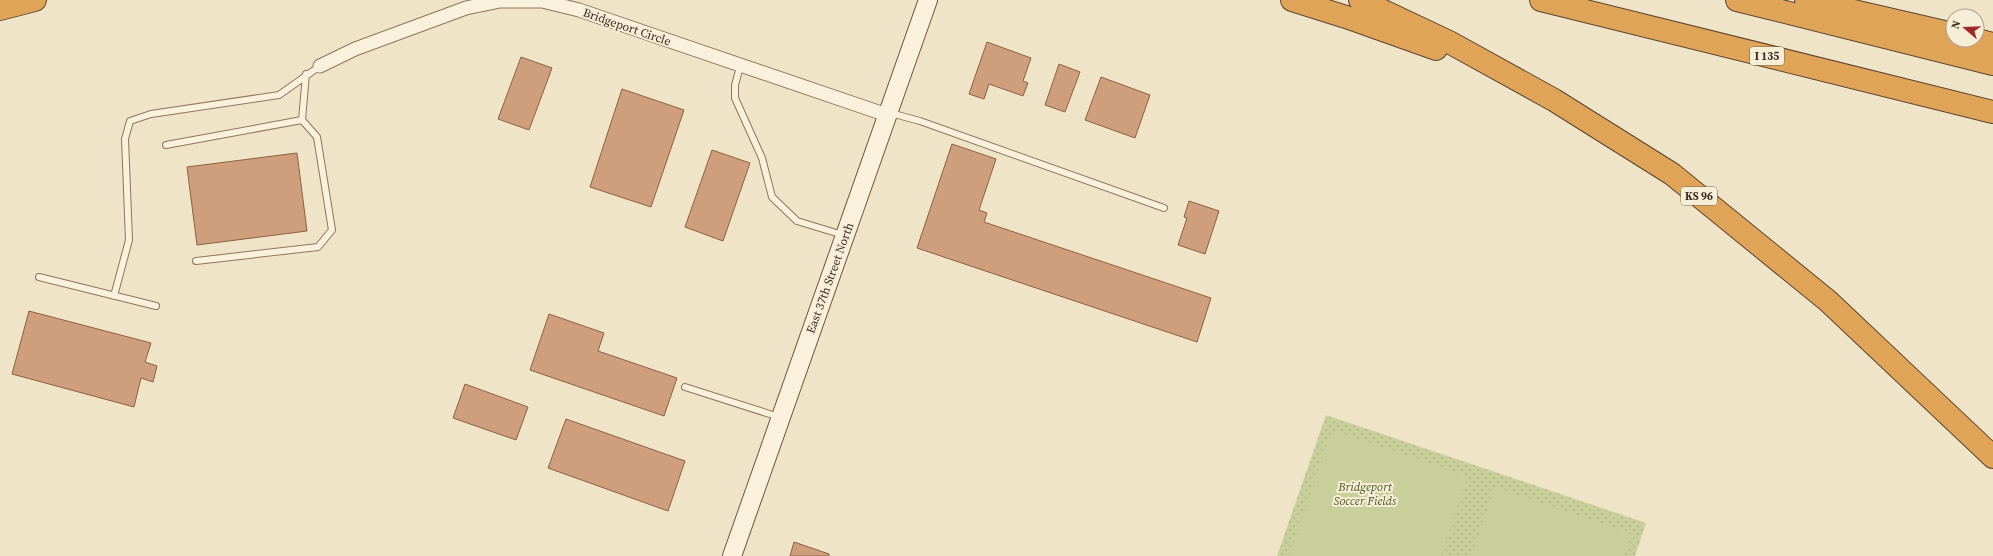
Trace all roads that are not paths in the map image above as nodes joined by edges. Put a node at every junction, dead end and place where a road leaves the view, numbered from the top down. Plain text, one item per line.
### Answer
1 (35, 0) edge
2 (928, 0) edge
3 (1292, 0) edge
4 (1360, 0) edge
5 (1541, 0) edge
6 (1737, 0) edge
7 (1806, 0) edge
8 (0, 9) edge
9 (1945, 32) edge
10 (1993, 64) edge
11 (320, 66) joint
12 (740, 67) junction
13 (1500, 70) junction
14 (306, 74) junction
15 (1993, 112) edge
16 (888, 114) junction
17 (302, 120) junction
18 (166, 145) dead end
19 (1164, 208) dead end
20 (844, 236) junction
21 (196, 261) dead end
22 (39, 277) dead end
23 (114, 296) junction
24 (156, 306) dead end
25 (685, 387) dead end
26 (780, 418) junction
27 (1993, 457) edge
28 (732, 556) edge

1 - 8 highway
2 - 16 main road, East 37th Street North
3 - 13 highway
4 - 13 highway, KS 96
5 - 15 highway, I 135
6 - 10 highway
7 - 9 highway
11 - 12 street, Bridgeport Circle
11 - 14 lane
12 - 16 street, Bridgeport Circle
12 - 20 lane
13 - 27 highway, KS 96
14 - 17 lane
14 - 23 lane
16 - 19 lane
16 - 20 main road, East 37th Street North
17 - 18 lane
17 - 21 lane
20 - 26 main road, East 37th Street North
22 - 23 lane
23 - 24 lane
25 - 26 lane
26 - 28 main road, East 37th Street North

